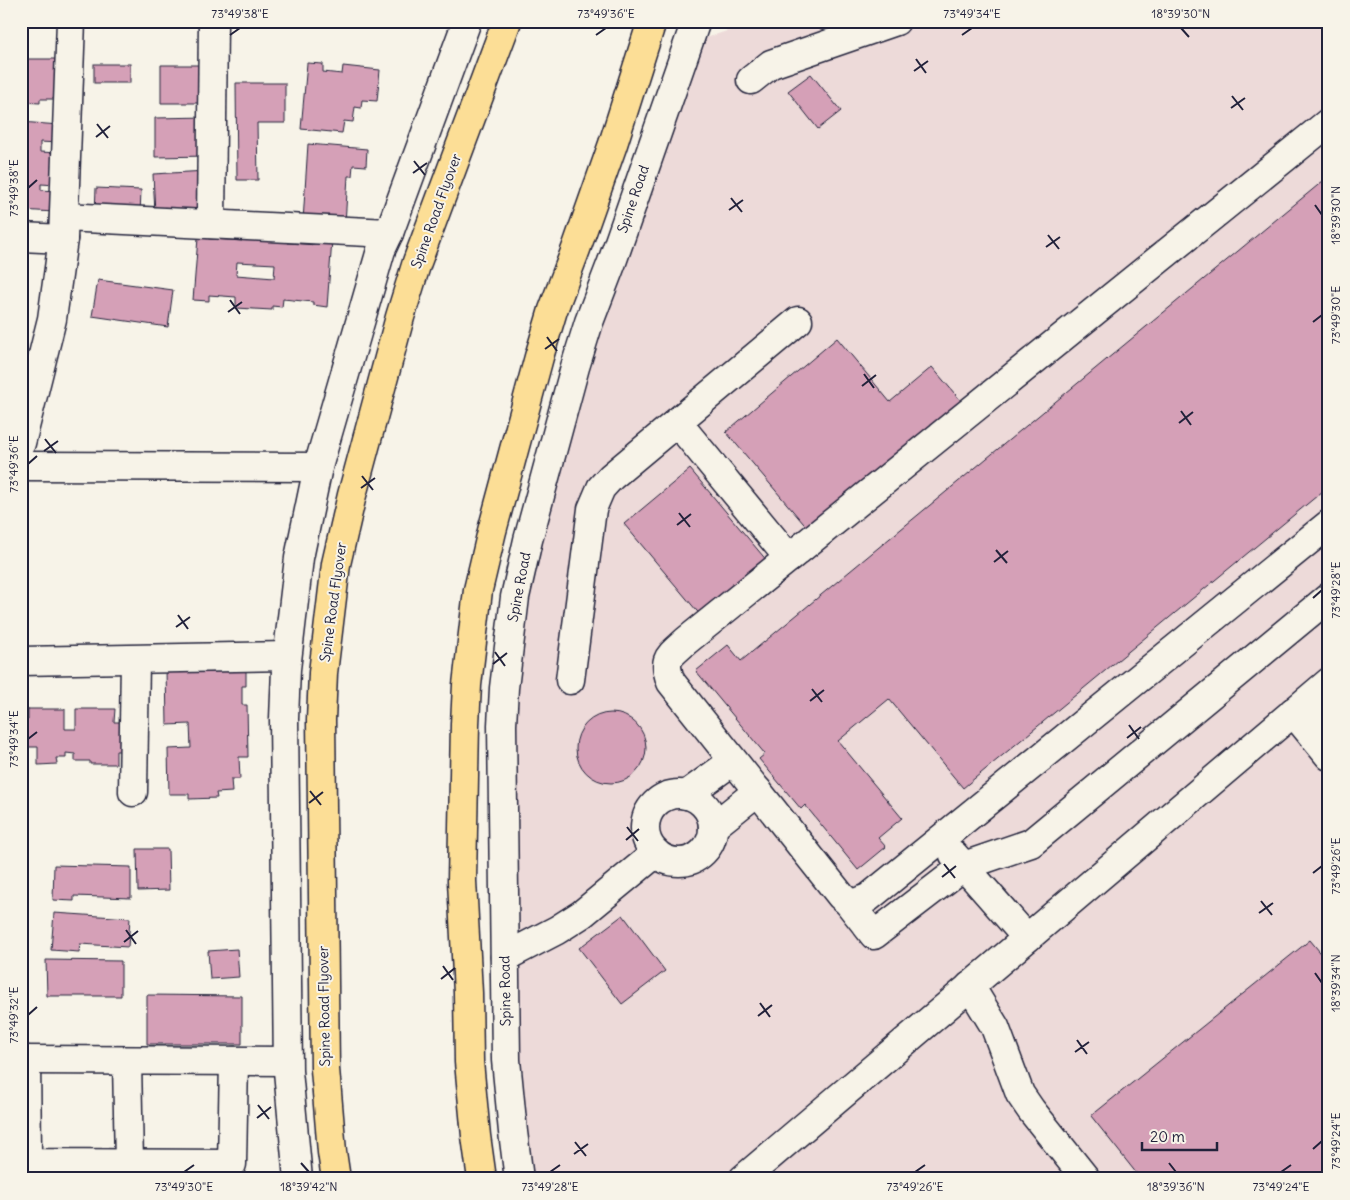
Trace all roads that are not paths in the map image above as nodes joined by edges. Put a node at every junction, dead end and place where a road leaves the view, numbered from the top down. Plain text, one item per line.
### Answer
1 (71, 21) edge
2 (213, 21) edge
3 (467, 21) edge
4 (507, 21) edge
5 (652, 21) edge
6 (696, 21) edge
7 (896, 21) edge
8 (751, 80) dead end
9 (1329, 122) edge
10 (211, 224) junction
11 (64, 228) junction
12 (389, 233) junction
13 (21, 237) edge
14 (798, 321) dead end
15 (677, 422) junction
16 (21, 443) edge
17 (21, 466) edge
18 (318, 467) junction
19 (1329, 524) edge
20 (789, 558) junction
21 (1329, 597) edge
22 (287, 656) junction
23 (135, 660) junction
24 (21, 661) edge
25 (570, 680) dead end
26 (1329, 682) edge
27 (1293, 712) junction
28 (1329, 715) edge
29 (1329, 756) edge
30 (733, 760) junction
31 (758, 791) junction
32 (132, 792) dead end
33 (686, 795) junction
34 (713, 827) junction
35 (940, 839) junction
36 (656, 853) junction
37 (964, 866) junction
38 (848, 902) junction
39 (1026, 938) junction
40 (505, 958) junction
41 (970, 986) junction
42 (24, 1060) edge
43 (127, 1061) junction
44 (234, 1061) junction
45 (287, 1061) junction
46 (129, 1164) junction
47 (298, 1179) edge
48 (336, 1179) edge
49 (482, 1179) edge
50 (520, 1179) edge
51 (743, 1179) edge
52 (1086, 1179) edge

1 - 11 street
2 - 10 street
3 - 12 street
4 - 48 main road, Spine Road Flyover
5 - 49 main road
6 - 40 street, Spine Road
7 - 8 street
9 - 20 street
10 - 11 street
10 - 12 street
11 - 13 street
11 - 16 street
12 - 18 street
14 - 15 street
15 - 20 street
15 - 25 street
17 - 18 street
18 - 22 street
19 - 35 street
20 - 30 street
21 - 37 street
22 - 23 street
22 - 45 street
23 - 24 street
23 - 32 street
26 - 27 street
27 - 28 street
27 - 29 street
27 - 39 street
30 - 31 street
30 - 33 street
31 - 34 street
31 - 38 street
33 - 34 street
33 - 36 street
34 - 36 street
35 - 37 street
35 - 38 street
36 - 40 street
37 - 38 street
37 - 39 street
39 - 41 street
40 - 50 street, Spine Road
41 - 51 street
41 - 52 street
42 - 43 street
42 - 46 street
43 - 44 street
43 - 46 street
44 - 45 street
44 - 46 street
45 - 47 street

